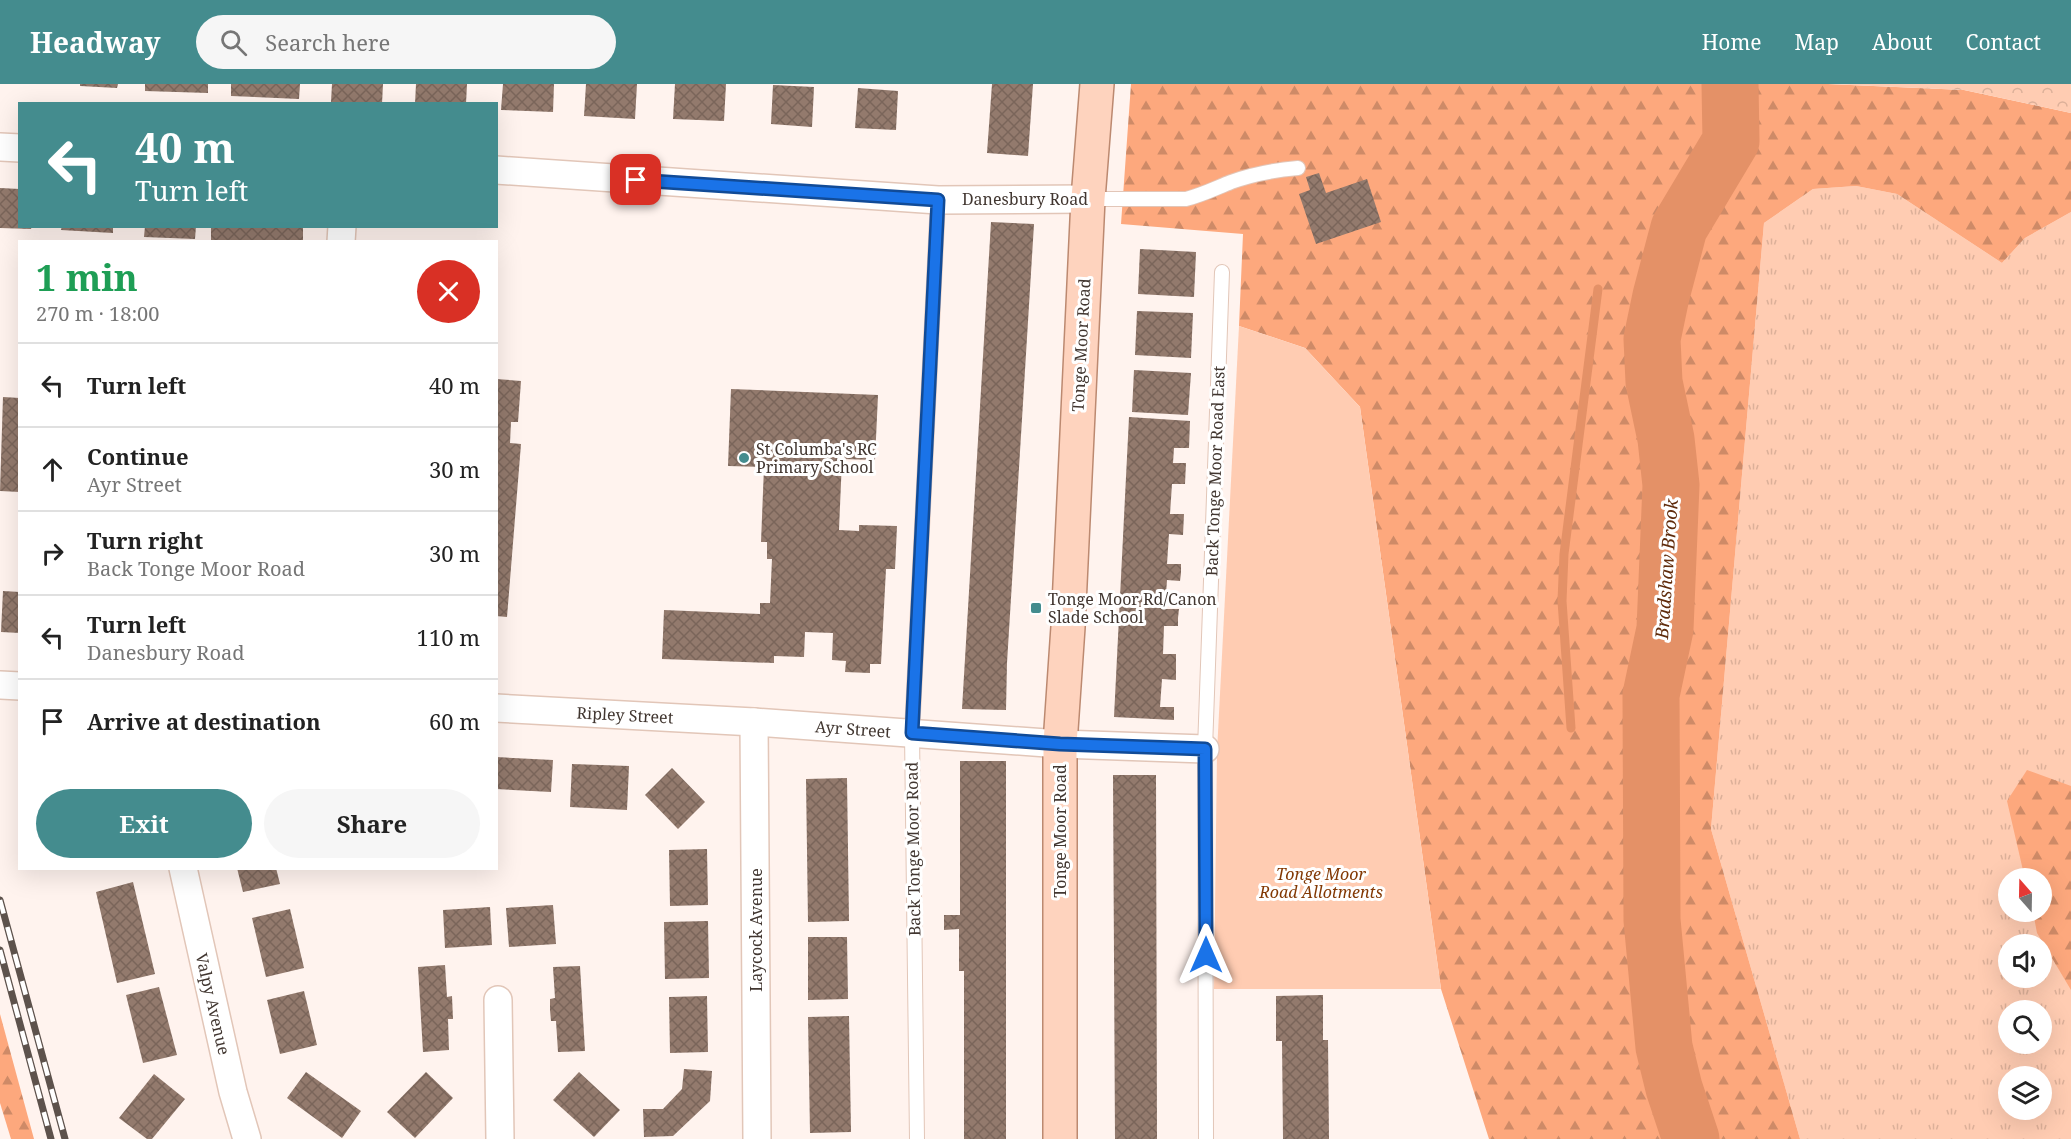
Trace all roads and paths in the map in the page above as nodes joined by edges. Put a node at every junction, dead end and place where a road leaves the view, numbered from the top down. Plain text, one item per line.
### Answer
1 (1097, 84) edge
2 (0, 147) edge
3 (18, 148) edge
4 (1298, 168) dead end
5 (498, 171) edge
6 (1088, 199) junction
7 (938, 200) junction
8 (1222, 272) dead end
9 (0, 685) edge
10 (18, 686) edge
11 (498, 708) edge
12 (754, 722) junction
13 (912, 733) junction
14 (1060, 744) junction
15 (1205, 749) junction
16 (183, 870) edge
17 (498, 1000) dead end
18 (247, 1139) edge
19 (500, 1139) edge
20 (757, 1139) edge
21 (916, 1139) edge
22 (1060, 1139) edge
23 (1206, 1139) edge

1 - 6 main road, Tonge Moor Road
2 - 3 street
4 - 6 lane, Danesbury Road
5 - 7 street, Danesbury Road
6 - 7 street, Danesbury Road
6 - 14 main road, Tonge Moor Road
7 - 13 lane, Back Tonge Moor Road
8 - 15 lane, Back Tonge Moor Road East
9 - 10 street
11 - 12 street, Ripley Street
12 - 13 street, Ayr Street
12 - 20 street, Laycock Avenue
13 - 14 street, Ayr Street
13 - 21 lane, Back Tonge Moor Road
14 - 15 street, Ayr Street
14 - 22 main road, Tonge Moor Road
15 - 23 lane, Back Tonge Moor Road East
16 - 18 street, Valpy Avenue
17 - 19 street

